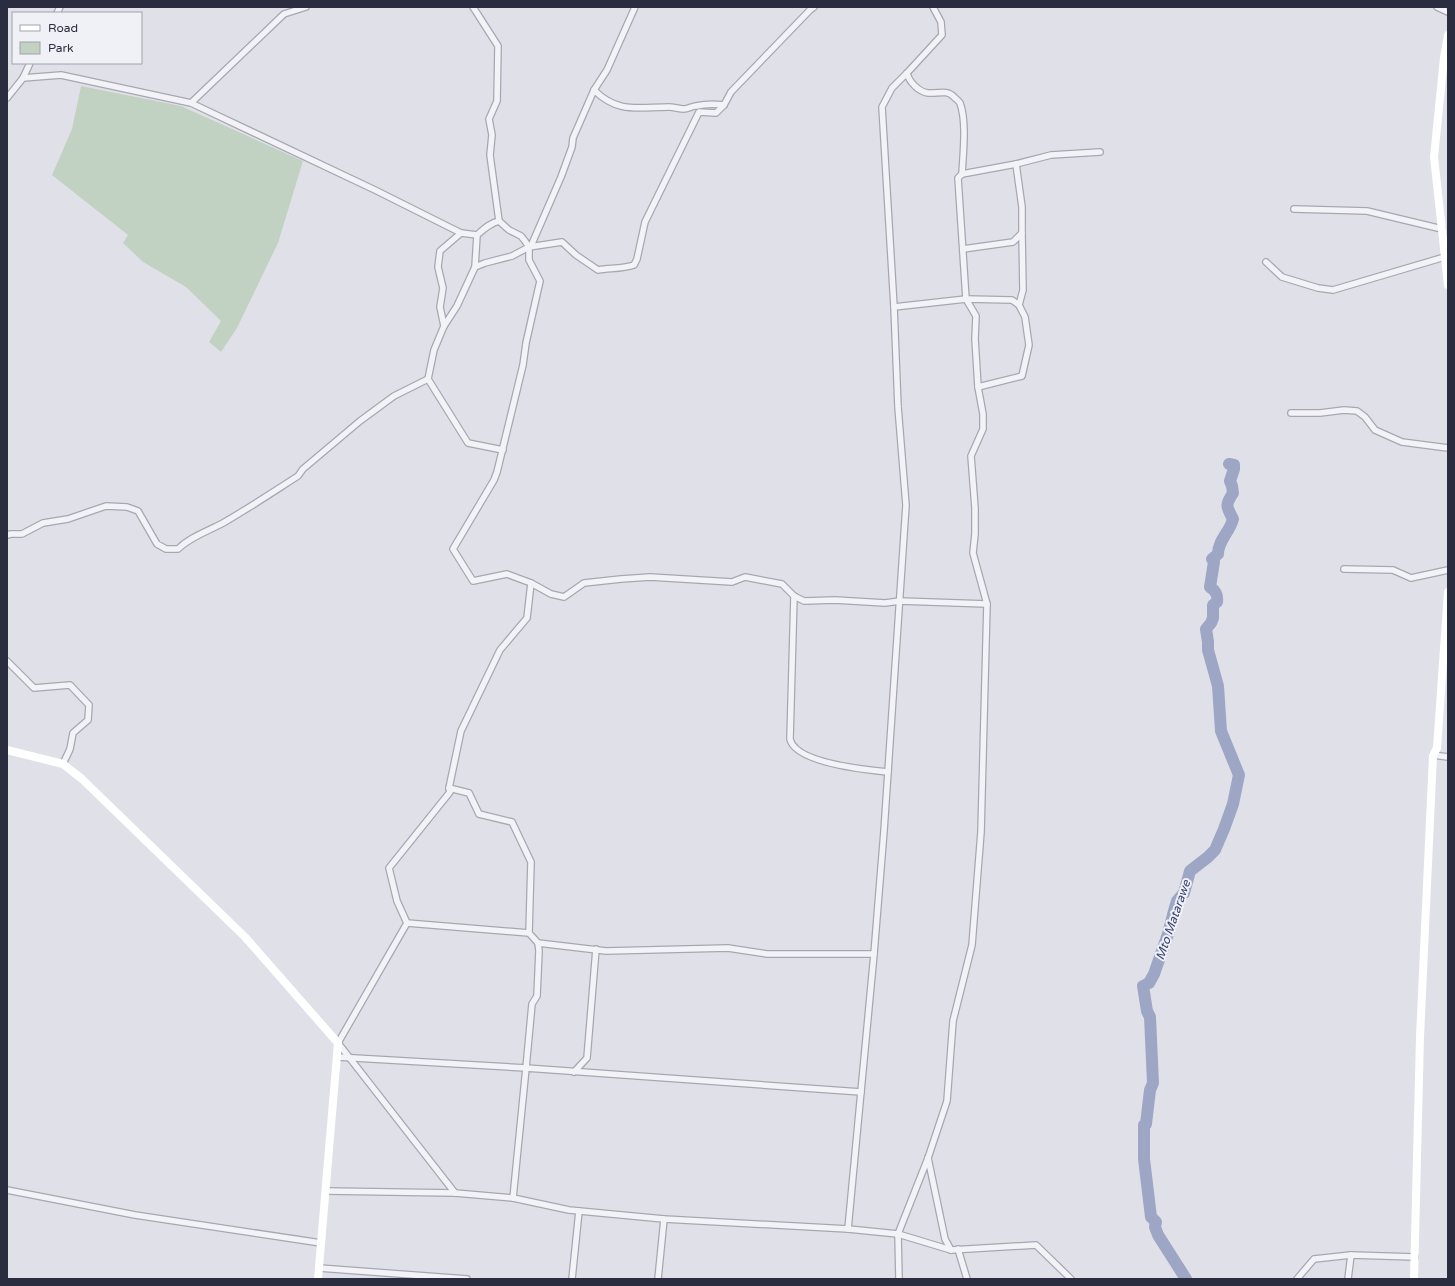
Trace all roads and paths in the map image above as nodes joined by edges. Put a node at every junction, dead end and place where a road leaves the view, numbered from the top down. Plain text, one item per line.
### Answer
1 (306, 7) edge
2 (473, 7) edge
3 (635, 7) edge
4 (814, 7) edge
5 (933, 7) edge
6 (1437, 7) edge
7 (1448, 12) edge
8 (1448, 35) edge
9 (30, 64) edge
10 (907, 73) junction
11 (23, 78) junction
12 (594, 90) junction
13 (7, 98) edge
14 (191, 103) junction
15 (724, 105) junction
16 (1100, 152) dead end
17 (1016, 164) junction
18 (962, 174) junction
19 (1294, 209) dead end
20 (499, 221) junction
21 (1442, 229) junction
22 (461, 233) junction
23 (1022, 233) junction
24 (477, 235) junction
25 (530, 247) junction
26 (963, 250) junction
27 (1446, 257) edge
28 (1266, 262) dead end
29 (474, 267) junction
30 (1448, 285) edge
31 (966, 299) junction
32 (1019, 305) junction
33 (894, 307) junction
34 (444, 326) junction
35 (428, 379) junction
36 (978, 387) junction
37 (1291, 413) dead end
38 (1448, 448) edge
39 (503, 450) junction
40 (7, 535) edge
41 (1344, 569) dead end
42 (1448, 570) edge
43 (531, 583) junction
44 (1448, 592) edge
45 (794, 596) junction
46 (900, 601) junction
47 (987, 604) junction
48 (7, 661) edge
49 (7, 750) edge
50 (1433, 755) junction
51 (1448, 757) edge
52 (63, 764) junction
53 (888, 772) junction
54 (449, 788) junction
55 (407, 923) junction
56 (529, 933) junction
57 (538, 943) junction
58 (596, 949) junction
59 (874, 954) junction
60 (338, 1043) junction
61 (337, 1057) junction
62 (349, 1058) junction
63 (526, 1068) junction
64 (574, 1072) junction
65 (861, 1092) junction
66 (928, 1158) junction
67 (7, 1190) edge
68 (326, 1191) junction
69 (455, 1193) junction
70 (513, 1198) junction
71 (579, 1211) junction
72 (664, 1219) junction
73 (848, 1229) junction
74 (898, 1234) junction
75 (321, 1243) junction
76 (958, 1249) junction
77 (951, 1250) junction
78 (1351, 1255) junction
79 (1415, 1257) junction
80 (319, 1268) junction
81 (318, 1279) edge
82 (467, 1279) edge
83 (572, 1279) edge
84 (658, 1279) edge
85 (899, 1279) edge
86 (967, 1279) edge
87 (1071, 1279) edge
88 (1297, 1279) edge
89 (1348, 1279) edge
90 (1414, 1279) edge

1 - 14 street
2 - 20 street
3 - 12 street
4 - 15 street
5 - 10 street
6 - 7 street
8 - 21 street
9 - 11 street
10 - 18 street
10 - 33 street
11 - 13 street
11 - 14 street
12 - 15 street
12 - 25 street
14 - 22 street
15 - 25 street
16 - 17 street
17 - 18 street
17 - 23 street
18 - 26 street
19 - 21 street
20 - 24 street
20 - 25 street
21 - 27 street
22 - 24 street
22 - 34 street
23 - 26 street
23 - 32 street
24 - 29 street
25 - 29 street
25 - 39 street
26 - 31 street
27 - 28 street
27 - 30 street
29 - 34 street
31 - 32 street
31 - 33 street
31 - 36 street
32 - 36 street
33 - 46 street
34 - 35 street
35 - 39 street
35 - 40 street
36 - 47 street
37 - 38 street
39 - 43 street
41 - 42 street
43 - 45 street
43 - 54 street
44 - 50 street
45 - 46 street
45 - 53 street
46 - 47 street
46 - 53 street
47 - 66 street
48 - 52 street
49 - 52 street
50 - 51 street
50 - 79 street
52 - 60 street
53 - 59 street
54 - 55 street
54 - 56 street
55 - 56 street
55 - 60 street
56 - 57 street
57 - 58 street
57 - 63 street
58 - 59 street
58 - 64 street
59 - 65 street
60 - 61 street
60 - 62 street
61 - 62 street
61 - 68 street
62 - 63 street
62 - 69 street
63 - 64 street
63 - 70 street
64 - 65 street
65 - 73 street
66 - 74 street
66 - 77 street
67 - 75 street
68 - 69 street
68 - 75 street
69 - 70 street
70 - 71 street
71 - 72 street
71 - 83 street
72 - 73 street
72 - 84 street
73 - 74 street
74 - 77 street
74 - 85 street
75 - 80 street
76 - 77 street
76 - 86 street
76 - 87 street
78 - 79 street
78 - 88 street
78 - 89 street
79 - 90 street
80 - 81 street
80 - 82 street

